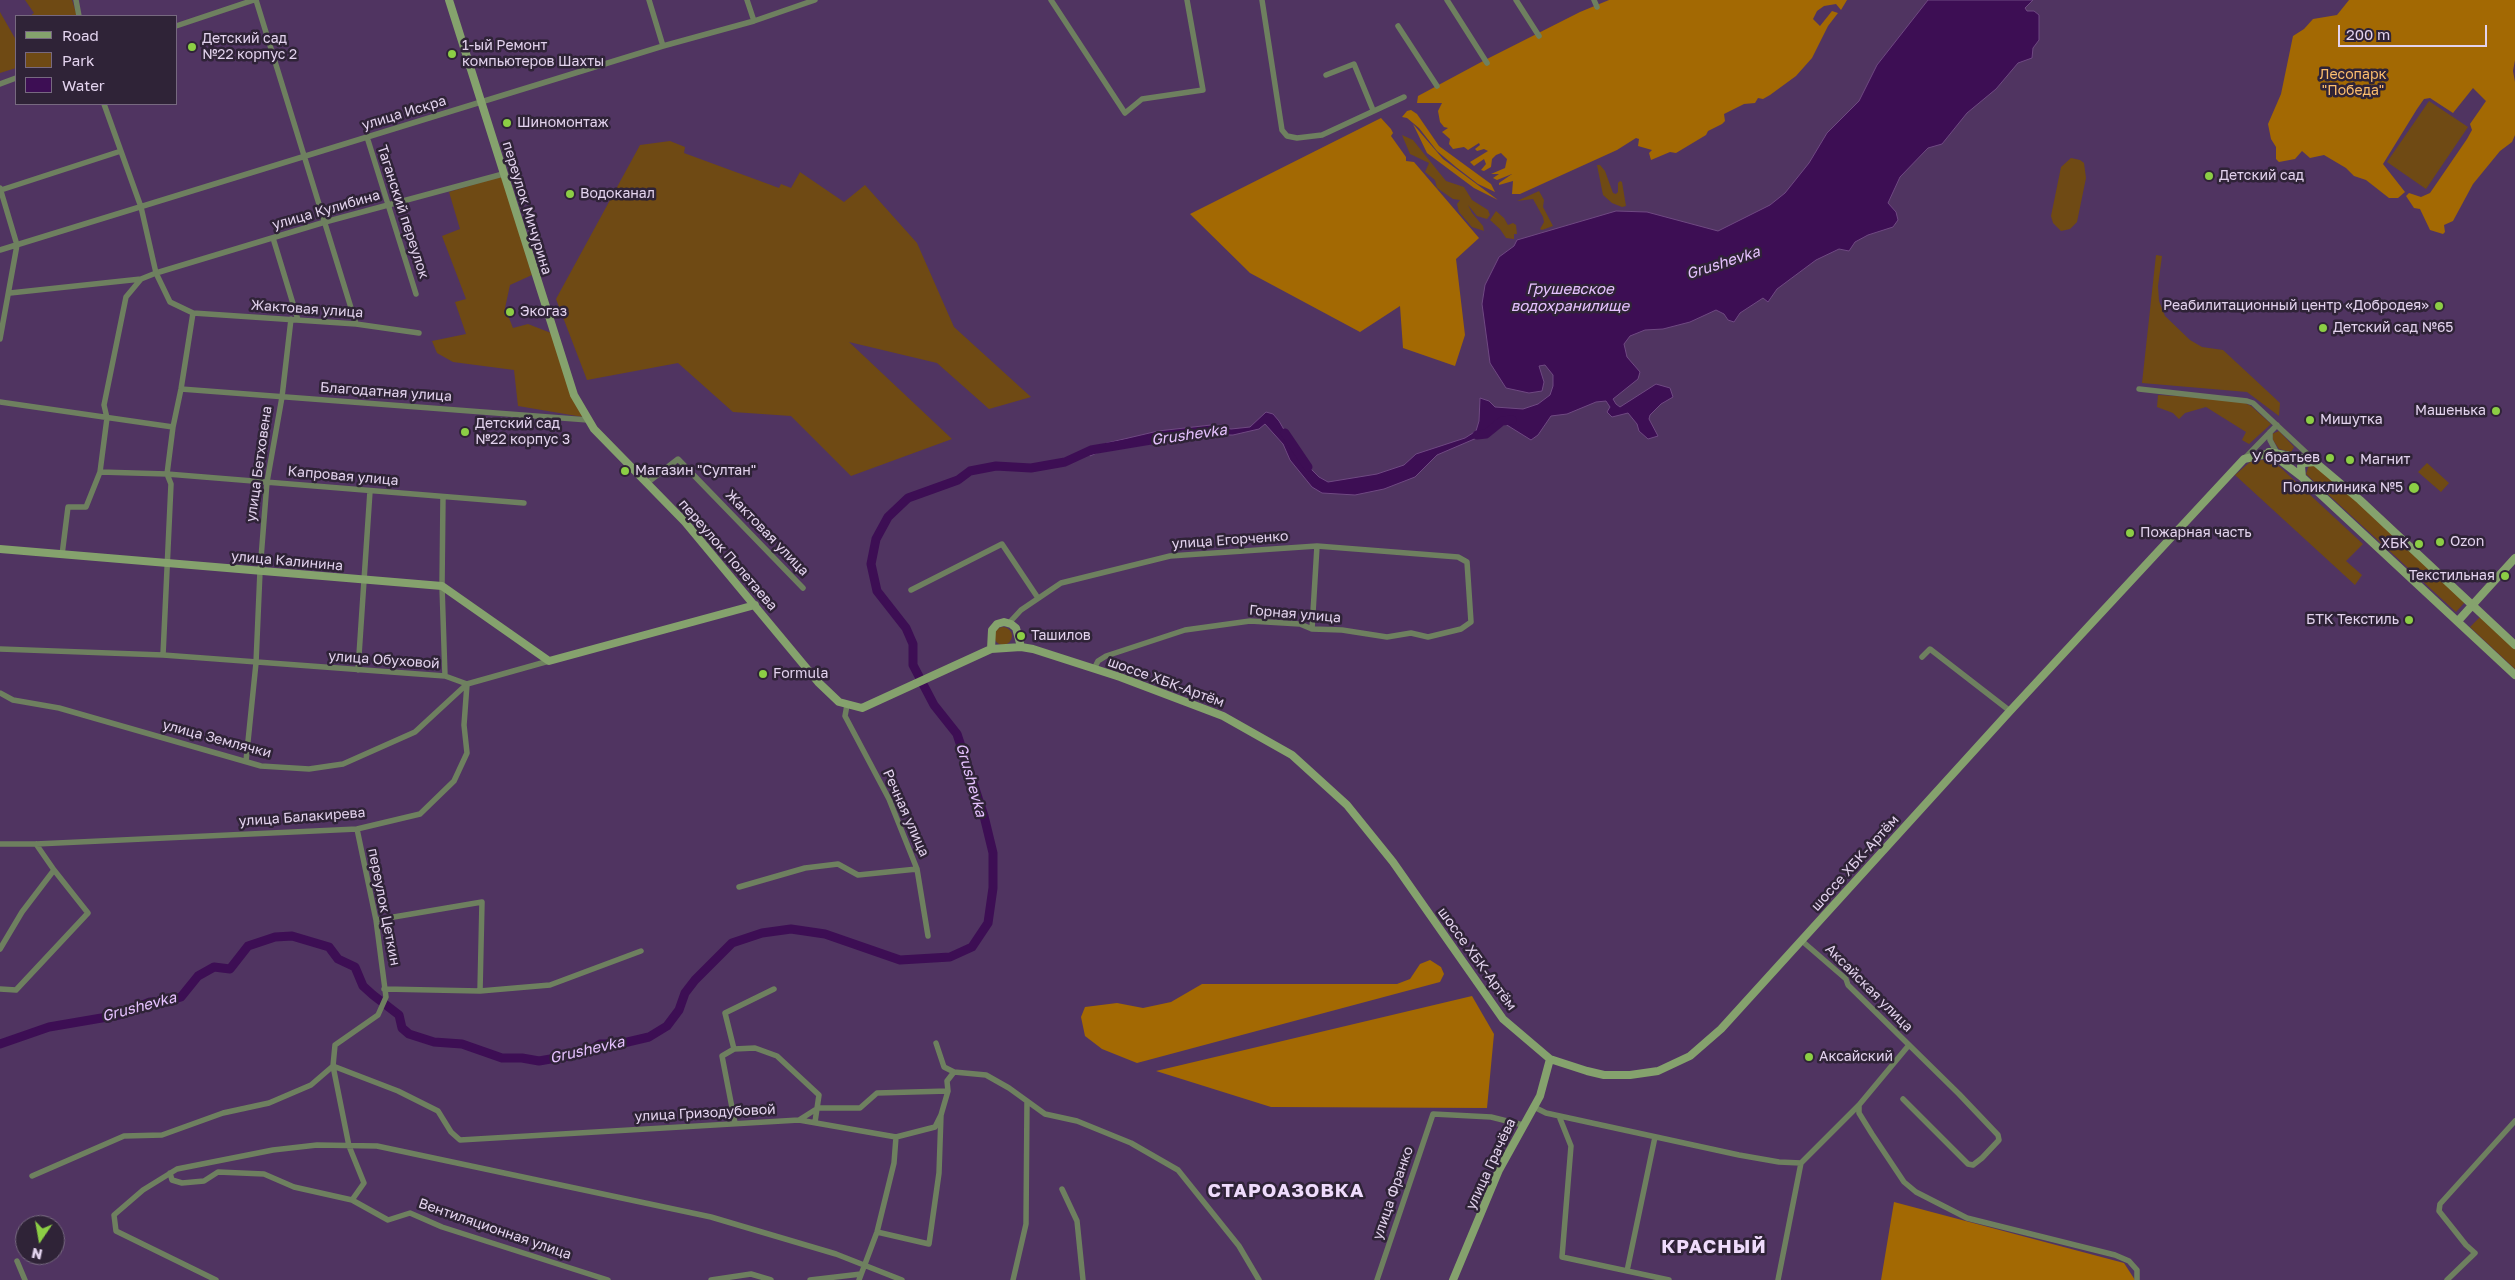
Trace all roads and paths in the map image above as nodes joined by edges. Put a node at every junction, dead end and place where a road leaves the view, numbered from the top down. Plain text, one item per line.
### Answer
1 (76, 0) edge
2 (255, 0) edge
3 (449, 0) edge
4 (649, 0) edge
5 (747, 0) edge
6 (815, 0) edge
7 (1051, 0) edge
8 (1187, 0) edge
9 (1262, 0) edge
10 (1447, 0) edge
11 (1516, 0) edge
12 (1594, 0) edge
13 (1597, 7) dead end
14 (79, 15) edge
15 (754, 21) junction
16 (178, 25) edge
17 (1398, 26) dead end
18 (1540, 36) dead end
19 (663, 46) junction
20 (1487, 63) dead end
21 (1326, 75) dead end
22 (15, 78) edge
23 (0, 84) edge
24 (1437, 86) dead end
25 (1404, 97) dead end
26 (481, 103) junction
27 (104, 105) edge
28 (1373, 110) junction
29 (366, 137) junction
30 (121, 151) junction
31 (304, 156) junction
32 (503, 174) junction
33 (0, 189) edge
34 (387, 206) junction
35 (141, 207) junction
36 (325, 222) junction
37 (273, 238) junction
38 (17, 244) junction
39 (0, 250) edge
40 (156, 273) junction
41 (141, 279) junction
42 (10, 293) junction
43 (416, 294) dead end
44 (193, 313) junction
45 (294, 319) junction
46 (356, 324) junction
47 (418, 333) dead end
48 (0, 340) edge
49 (181, 389) junction
50 (2139, 389) dead end
51 (282, 397) junction
52 (0, 402) edge
53 (107, 418) junction
54 (588, 420) junction
55 (2278, 425) junction
56 (173, 427) junction
57 (2270, 432) junction
58 (2276, 454) junction
59 (2244, 459) junction
60 (2315, 462) junction
61 (100, 472) junction
62 (167, 474) junction
63 (2302, 477) junction
64 (266, 482) junction
65 (647, 483) junction
66 (370, 490) junction
67 (443, 497) junction
68 (524, 504) dead end
69 (1317, 546) junction
70 (0, 550) edge
71 (62, 555) junction
72 (2515, 558) edge
73 (166, 563) junction
74 (260, 571) junction
75 (365, 580) junction
76 (442, 586) junction
77 (803, 588) dead end
78 (911, 590) dead end
79 (1038, 598) junction
80 (2474, 604) junction
81 (755, 605) junction
82 (2458, 621) junction
83 (1471, 622) joint
84 (1009, 623) junction
85 (1312, 629) junction
86 (2515, 646) edge
87 (1022, 647) junction
88 (0, 649) edge
89 (991, 649) junction
90 (163, 656) junction
91 (1922, 658) dead end
92 (549, 661) junction
93 (256, 663) junction
94 (358, 670) junction
95 (1094, 670) junction
96 (445, 676) junction
97 (2515, 676) edge
98 (467, 684) junction
99 (0, 693) edge
100 (847, 706) junction
101 (2010, 711) junction
102 (246, 762) junction
103 (357, 829) junction
104 (0, 844) edge
105 (36, 844) junction
106 (917, 869) junction
107 (54, 870) junction
108 (740, 887) dead end
109 (376, 920) junction
110 (928, 936) dead end
111 (1802, 941) junction
112 (0, 949) edge
113 (642, 951) dead end
114 (0, 989) edge
115 (384, 989) junction
116 (774, 989) dead end
117 (480, 991) junction
118 (936, 1043) dead end
119 (1908, 1045) junction
120 (734, 1049) junction
121 (1550, 1059) junction
122 (333, 1066) junction
123 (954, 1072) junction
124 (948, 1091) junction
125 (1903, 1099) dead end
126 (1027, 1101) junction
127 (1859, 1105) junction
128 (818, 1108) junction
129 (1534, 1108) junction
130 (941, 1116) junction
131 (1559, 1116) junction
132 (799, 1120) junction
133 (2515, 1121) edge
134 (815, 1122) junction
135 (735, 1123) junction
136 (1523, 1124) junction
137 (1655, 1137) junction
138 (896, 1138) junction
139 (349, 1146) junction
140 (1801, 1163) junction
141 (170, 1173) junction
142 (32, 1176) dead end
143 (1062, 1189) dead end
144 (352, 1200) junction
145 (877, 1232) junction
146 (19, 1265) edge
147 (866, 1265) junction
148 (1627, 1271) junction
149 (860, 1277) edge
150 (25, 1280) edge
151 (216, 1280) edge
152 (608, 1280) edge
153 (711, 1280) edge
154 (771, 1280) edge
155 (810, 1280) edge
156 (902, 1280) edge
157 (1013, 1280) edge
158 (1083, 1280) edge
159 (1259, 1280) edge
160 (1377, 1280) edge
161 (1453, 1280) edge
162 (1669, 1280) edge
163 (1778, 1280) edge
164 (2137, 1280) edge
165 (2447, 1280) edge

1 - 14 street
2 - 16 street
2 - 31 street
3 - 26 main road, переулок Мичурина
4 - 19 street
5 - 15 street
6 - 15 street, улица Искра
7 - 8 street
9 - 28 street
10 - 20 street
11 - 18 street
12 - 13 street
15 - 19 street, улица Искра
17 - 24 street
19 - 26 street, улица Искра
21 - 28 street
22 - 23 street
25 - 28 street
26 - 29 street, улица Искра
26 - 32 main road, переулок Мичурина
27 - 30 street
29 - 31 street, улица Искра
29 - 34 street, Таганский переулок
30 - 33 street
30 - 35 street
31 - 35 street, улица Искра
31 - 36 street
32 - 34 street, улица Кулибина
32 - 54 main road, переулок Мичурина
33 - 38 street
34 - 36 street, улица Кулибина
34 - 43 street, Таганский переулок
35 - 38 street, улица Искра
35 - 40 street
36 - 37 street, улица Кулибина
36 - 46 street
37 - 40 street, улица Кулибина
37 - 45 street
38 - 39 street, улица Искра
38 - 42 street
40 - 41 street, улица Кулибина
40 - 44 street
41 - 42 street
41 - 53 street
42 - 48 street
44 - 45 street, Жактовая улица
44 - 49 street
45 - 46 street, Жактовая улица
45 - 51 street, улица Бетховена
46 - 47 street, Жактовая улица
49 - 51 street, Благодатная улица
49 - 56 street
50 - 55 street
51 - 54 street, Благодатная улица
51 - 64 street, улица Бетховена
52 - 53 street
53 - 56 street
53 - 61 street
54 - 65 main road, переулок Полетаева
55 - 57 street
55 - 60 street
56 - 62 street
57 - 58 street
57 - 59 street
58 - 59 main road
58 - 60 main road
58 - 63 main road
59 - 101 main road, шоссе ХБК-Артём
60 - 63 main road
60 - 80 main road
61 - 62 street, Капровая улица
61 - 71 street
62 - 64 street, Капровая улица
62 - 73 street
63 - 82 main road
64 - 66 street, Капровая улица
64 - 74 street, улица Бетховена
65 - 77 street, Жактовая улица
65 - 81 main road, переулок Полетаева
66 - 67 street, Капровая улица
66 - 75 street
67 - 68 street, Капровая улица
67 - 76 street
69 - 79 street, улица Егорченко
69 - 83 street, улица Егорченко
69 - 85 street
70 - 71 main road, улица Калинина
71 - 73 main road, улица Калинина
72 - 80 main road
73 - 74 main road, улица Калинина
73 - 90 street
74 - 75 main road, улица Калинина
74 - 93 street, улица Бетховена
75 - 76 main road, улица Калинина
75 - 94 street
76 - 92 main road
76 - 96 street
78 - 79 street
79 - 84 street, улица Егорченко
80 - 82 main road
80 - 86 main road
81 - 92 main road
81 - 100 main road, переулок Полетаева
82 - 97 main road
83 - 85 street, Горная улица
84 - 87 main road
84 - 89 main road
85 - 95 street, Горная улица
87 - 89 main road, шоссе ХБК-Артём
87 - 95 main road, шоссе ХБК-Артём
88 - 90 street, улица Обуховой
89 - 100 main road, шоссе ХБК-Артём
90 - 93 street, улица Обуховой
91 - 101 street
92 - 98 street
93 - 94 street, улица Обуховой
93 - 102 street, улица Бетховена
94 - 96 street, улица Обуховой
95 - 121 main road, шоссе ХБК-Артём
96 - 98 street, улица Обуховой
98 - 102 street, улица Землячки
98 - 103 street, улица Балакирева
99 - 102 street, улица Землячки
100 - 106 street, Речная улица
101 - 111 main road, шоссе ХБК-Артём
103 - 105 street, улица Балакирева
103 - 109 street, переулок Цеткин
104 - 105 street, улица Балакирева
105 - 107 street
106 - 108 street
106 - 110 street, Речная улица
107 - 112 street
107 - 114 street
109 - 115 street, переулок Цеткин
109 - 117 street
111 - 119 street, Аксайская улица
111 - 121 main road, шоссе ХБК-Артём
113 - 117 street
115 - 117 street
115 - 122 street, переулок Цеткин
116 - 120 street
118 - 123 street
119 - 125 street, Аксайская улица
119 - 127 street
120 - 128 street
120 - 135 street
121 - 129 main road, улица Грачёва
122 - 135 street, улица Гризодубовой
122 - 139 street
122 - 142 street
123 - 124 street
123 - 126 street
124 - 128 street
124 - 130 street
126 - 157 street
126 - 159 street
127 - 140 street
127 - 164 street
128 - 132 street
128 - 134 street
129 - 131 street
129 - 136 main road, улица Грачёва
130 - 138 street, улица Гризодубовой
130 - 145 street
131 - 137 street
131 - 148 street
132 - 134 street, улица Гризодубовой
132 - 135 street, улица Гризодубовой
133 - 165 street
134 - 138 street, улица Гризодубовой
136 - 160 street, улица Франко
136 - 161 main road, улица Грачёва
137 - 140 street
137 - 148 street
138 - 145 street
139 - 141 street
139 - 144 street
139 - 147 street
140 - 163 street
141 - 144 street, Вентиляционная улица
141 - 151 street
143 - 158 street
144 - 152 street, Вентиляционная улица
145 - 147 street
146 - 150 street
147 - 149 street
147 - 156 street
148 - 162 street
149 - 155 street
153 - 154 street

